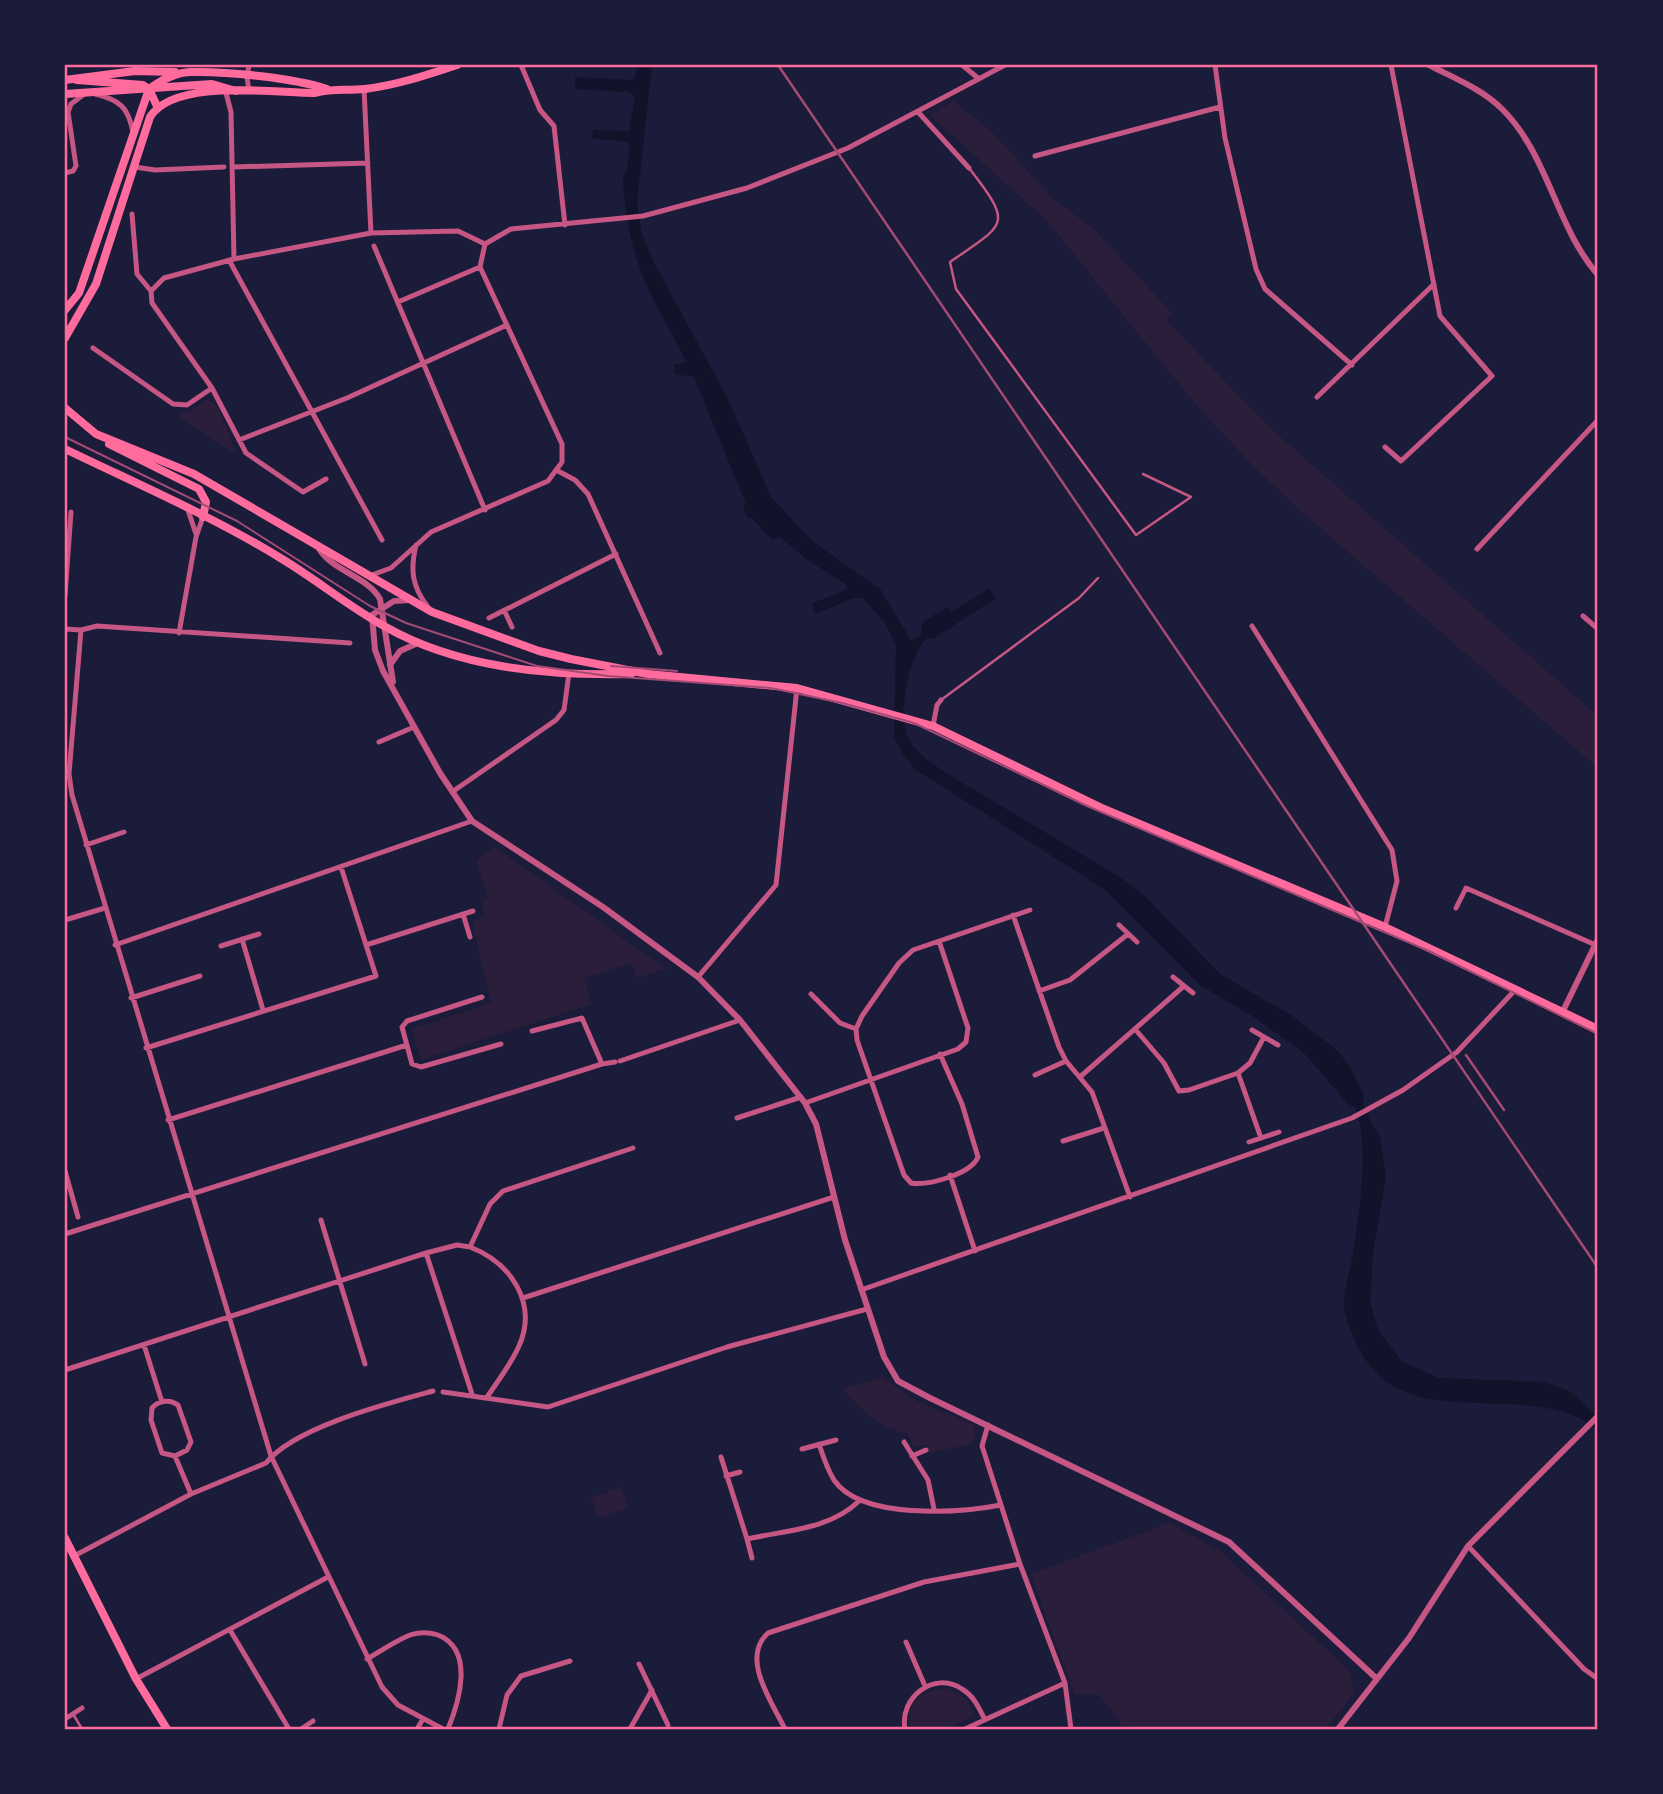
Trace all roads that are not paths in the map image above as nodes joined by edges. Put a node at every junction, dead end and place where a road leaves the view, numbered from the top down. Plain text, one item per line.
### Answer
1 (249, 65) edge
2 (457, 65) edge
3 (521, 65) edge
4 (962, 65) edge
5 (1004, 65) edge
6 (1214, 65) edge
7 (1391, 65) edge
8 (1429, 65) edge
9 (188, 72) junction
10 (247, 77) junction
11 (978, 78) junction
12 (68, 79) edge
13 (149, 89) junction
14 (327, 89) junction
15 (364, 89) junction
16 (236, 91) junction
17 (249, 91) junction
18 (88, 93) junction
19 (226, 93) junction
20 (65, 94) edge
21 (157, 106) junction
22 (1220, 107) junction
23 (918, 112) junction
24 (133, 135) junction
25 (1035, 156) dead end
26 (368, 163) junction
27 (135, 167) junction
28 (224, 167) dead end
29 (233, 167) junction
30 (969, 168) joint
31 (65, 173) edge
32 (132, 214) dead end
33 (565, 225) junction
34 (371, 233) junction
35 (485, 244) junction
36 (374, 246) dead end
37 (232, 260) junction
38 (481, 267) junction
39 (1598, 275) edge
40 (1433, 284) junction
41 (151, 291) junction
42 (398, 302) junction
43 (65, 310) edge
44 (508, 325) junction
45 (65, 338) edge
46 (93, 348) dead end
47 (106, 358) junction
48 (424, 364) junction
49 (100, 365) dead end
50 (1352, 365) junction
51 (212, 388) junction
52 (1317, 397) dead end
53 (65, 408) edge
54 (312, 412) junction
55 (1598, 420) edge
56 (96, 434) junction
57 (239, 440) junction
58 (1385, 447) dead end
59 (65, 449) edge
60 (558, 471) junction
61 (1143, 474) dead end
62 (326, 479) dead end
63 (188, 510) junction
64 (485, 510) junction
65 (71, 512) dead end
66 (203, 517) junction
67 (196, 537) junction
68 (382, 540) dead end
69 (416, 545) junction
70 (318, 547) junction
71 (1477, 549) dead end
72 (616, 554) junction
73 (369, 576) junction
74 (1098, 578) dead end
75 (65, 595) edge
76 (410, 600) junction
77 (381, 608) junction
78 (504, 610) junction
79 (432, 612) junction
80 (1583, 616) dead end
81 (370, 618) junction
82 (489, 618) dead end
83 (383, 626) junction
84 (1252, 626) dead end
85 (512, 627) dead end
86 (65, 629) edge
87 (1598, 629) edge
88 (81, 631) junction
89 (179, 633) junction
90 (350, 643) dead end
91 (418, 643) junction
92 (660, 653) dead end
93 (390, 664) junction
94 (569, 673) junction
95 (648, 674) junction
96 (393, 684) junction
97 (797, 688) junction
98 (942, 700) joint
99 (933, 726) junction
100 (414, 727) junction
101 (379, 742) dead end
102 (67, 774) edge
103 (452, 792) junction
104 (472, 821) junction
105 (124, 832) dead end
106 (86, 845) junction
107 (341, 867) junction
108 (105, 908) junction
109 (1456, 908) dead end
110 (1030, 910) dead end
111 (473, 911) dead end
112 (463, 914) junction
113 (1013, 915) junction
114 (65, 920) edge
115 (1119, 925) dead end
116 (1385, 927) junction
117 (259, 934) dead end
118 (1128, 934) junction
119 (470, 937) dead end
120 (242, 939) junction
121 (939, 941) junction
122 (1137, 942) dead end
123 (366, 944) junction
124 (1597, 944) edge
125 (114, 945) junction
126 (221, 946) dead end
127 (200, 975) dead end
128 (698, 977) junction
129 (1173, 978) dead end
130 (1184, 986) junction
131 (1516, 989) junction
132 (1039, 991) junction
133 (1193, 993) dead end
134 (811, 995) dead end
135 (482, 997) dead end
136 (131, 998) junction
137 (263, 1010) junction
138 (1563, 1011) junction
139 (740, 1020) junction
140 (856, 1029) junction
141 (1135, 1029) junction
142 (1252, 1030) dead end
143 (1598, 1030) edge
144 (532, 1031) dead end
145 (1264, 1037) junction
146 (501, 1044) dead end
147 (407, 1045) junction
148 (1278, 1045) dead end
149 (146, 1048) junction
150 (940, 1054) junction
151 (1066, 1061) junction
152 (602, 1064) junction
153 (1238, 1073) junction
154 (1035, 1074) dead end
155 (1081, 1076) junction
156 (870, 1079) junction
157 (803, 1100) junction
158 (737, 1118) dead end
159 (168, 1120) junction
160 (1104, 1128) junction
161 (1279, 1132) dead end
162 (1261, 1138) junction
163 (1063, 1141) dead end
164 (1249, 1142) dead end
165 (633, 1148) dead end
166 (65, 1171) edge
167 (950, 1175) junction
168 (191, 1195) junction
169 (1130, 1196) junction
170 (834, 1198) junction
171 (78, 1217) dead end
172 (321, 1220) dead end
173 (65, 1234) edge
174 (470, 1247) junction
175 (975, 1251) junction
176 (426, 1252) junction
177 (340, 1280) junction
178 (861, 1290) junction
179 (523, 1298) junction
180 (867, 1309) junction
181 (229, 1317) junction
182 (144, 1345) junction
183 (365, 1364) dead end
184 (65, 1370) edge
185 (433, 1391) dead end
186 (443, 1392) dead end
187 (472, 1394) junction
188 (487, 1397) junction
189 (162, 1402) junction
190 (1598, 1416) edge
191 (988, 1425) junction
192 (836, 1440) dead end
193 (904, 1442) dead end
194 (819, 1444) junction
195 (802, 1449) dead end
196 (926, 1450) dead end
197 (174, 1456) junction
198 (271, 1456) junction
199 (912, 1456) junction
200 (721, 1457) dead end
201 (740, 1472) dead end
202 (726, 1476) junction
203 (191, 1494) junction
204 (859, 1500) junction
205 (1001, 1505) junction
206 (934, 1509) junction
207 (65, 1538) edge
208 (747, 1539) junction
209 (1468, 1546) junction
210 (74, 1556) junction
211 (752, 1558) dead end
212 (1020, 1564) junction
213 (328, 1577) junction
214 (230, 1630) junction
215 (906, 1643) dead end
216 (367, 1659) junction
217 (570, 1661) dead end
218 (639, 1664) dead end
219 (1376, 1678) junction
220 (136, 1679) junction
221 (1598, 1679) edge
222 (1065, 1683) junction
223 (925, 1686) junction
224 (652, 1690) junction
225 (82, 1708) dead end
226 (73, 1714) junction
227 (65, 1718) edge
228 (423, 1719) junction
229 (985, 1720) junction
230 (313, 1721) dead end
231 (668, 1725) dead end
232 (82, 1729) edge
233 (167, 1729) edge
234 (289, 1729) edge
235 (301, 1729) edge
236 (417, 1729) edge
237 (443, 1729) edge
238 (448, 1729) edge
239 (499, 1729) edge
240 (630, 1729) edge
241 (785, 1729) edge
242 (905, 1729) edge
243 (965, 1729) edge
244 (1071, 1729) edge
245 (1338, 1729) edge

1 - 10 street
2 - 15 highway
3 - 33 street
4 - 11 street
5 - 11 street
6 - 22 street
7 - 40 street
8 - 39 street
9 - 10 highway
9 - 12 highway
9 - 13 highway
10 - 14 highway
10 - 17 street
11 - 23 street
12 - 13 highway
13 - 16 highway
13 - 18 highway
13 - 21 highway
13 - 24 highway
14 - 15 highway
14 - 17 highway
15 - 26 street
16 - 17 highway
16 - 19 highway
18 - 20 highway
18 - 24 street
18 - 31 street
19 - 21 highway
19 - 29 street
21 - 27 highway
22 - 25 street
22 - 50 street
23 - 30 street
23 - 33 street
24 - 43 highway
26 - 29 street
26 - 34 street
27 - 28 street
27 - 45 highway
29 - 37 street
30 - 61 lane
32 - 41 street
33 - 35 street
34 - 35 street
34 - 37 street
35 - 38 street
36 - 42 street
37 - 41 street
37 - 54 street
38 - 42 street
38 - 44 street
40 - 50 street
40 - 58 street
41 - 51 street
42 - 48 street
44 - 48 street
44 - 60 street
46 - 47 street
47 - 49 street
47 - 51 street
48 - 54 street
48 - 64 street
50 - 52 street
51 - 57 street
53 - 56 highway
54 - 57 street
54 - 68 street
55 - 71 street
56 - 66 highway
56 - 70 highway
57 - 62 street
59 - 63 highway
60 - 64 street
60 - 72 street
63 - 66 highway
63 - 67 street
64 - 69 street
65 - 75 street
66 - 67 street
66 - 81 highway
67 - 89 street
69 - 73 street
69 - 79 street
70 - 73 highway
70 - 77 street
72 - 78 street
72 - 92 street
73 - 76 highway
74 - 98 lane
76 - 77 street
76 - 79 highway
77 - 81 street
77 - 83 street
78 - 82 street
78 - 85 street
79 - 95 highway
80 - 87 street
81 - 83 highway
81 - 96 street
83 - 91 highway
83 - 93 street
84 - 116 street
86 - 88 street
88 - 89 street
88 - 102 street
89 - 90 street
91 - 93 street
91 - 94 highway
93 - 96 street
94 - 95 highway
94 - 103 street
95 - 97 highway
96 - 100 street
97 - 99 highway
97 - 128 street
98 - 99 street
99 - 116 highway
100 - 101 street
100 - 103 street
102 - 106 street
103 - 104 street
104 - 107 street
104 - 128 street
105 - 106 street
106 - 108 street
107 - 123 street
107 - 125 street
108 - 114 street
108 - 125 street
109 - 124 street
110 - 113 street
111 - 112 street
112 - 119 street
112 - 123 street
113 - 121 street
113 - 132 street
115 - 118 street
116 - 131 highway
117 - 120 street
118 - 122 street
118 - 132 street
120 - 126 street
120 - 137 street
121 - 140 street
121 - 150 street
123 - 137 street
124 - 138 street
125 - 136 street
127 - 136 street
128 - 139 street
129 - 130 street
130 - 133 street
130 - 141 street
131 - 138 highway
131 - 169 street
132 - 151 street
134 - 140 street
135 - 147 street
136 - 149 street
137 - 149 street
138 - 143 highway
139 - 152 street
139 - 157 street
140 - 156 street
141 - 153 street
141 - 155 street
142 - 145 street
144 - 152 street
145 - 148 street
145 - 153 street
146 - 147 street
147 - 159 street
149 - 159 street
150 - 156 street
150 - 167 street
151 - 154 street
151 - 155 street
152 - 168 street
153 - 162 street
155 - 160 street
156 - 157 street
156 - 167 street
157 - 158 street
157 - 170 street
159 - 168 street
160 - 163 street
160 - 169 street
161 - 162 street
162 - 164 street
165 - 174 street
166 - 171 street
167 - 175 street
168 - 173 street
168 - 181 street
169 - 175 street
170 - 178 street
170 - 179 street
172 - 177 street
174 - 176 street
174 - 179 street
175 - 178 street
176 - 177 street
176 - 187 street
177 - 181 street
177 - 183 street
178 - 180 street
179 - 188 street
180 - 188 street
180 - 191 street
181 - 182 street
181 - 198 street
182 - 184 street
182 - 189 street
185 - 198 street
186 - 187 street
187 - 188 street
189 - 197 street
189 - 197 street
190 - 209 street
191 - 205 street
191 - 219 street
192 - 194 street
193 - 199 street
194 - 195 street
194 - 204 street
196 - 199 street
197 - 203 street
198 - 203 street
198 - 213 street
199 - 206 street
200 - 202 street
201 - 202 street
202 - 208 street
203 - 210 street
204 - 206 street
204 - 208 street
205 - 206 street
205 - 212 street
207 - 210 highway
208 - 211 street
209 - 219 street
209 - 221 street
210 - 220 highway
212 - 222 street
212 - 241 street
213 - 214 street
213 - 216 street
214 - 220 street
214 - 234 street
215 - 223 street
216 - 228 street
216 - 238 street
217 - 239 street
218 - 224 street
219 - 245 street
220 - 233 highway
222 - 229 street
222 - 244 street
223 - 229 street
223 - 242 street
224 - 231 street
224 - 240 street
225 - 226 street
226 - 227 street
226 - 232 lane
228 - 236 street
228 - 237 street
229 - 243 street
230 - 235 street

